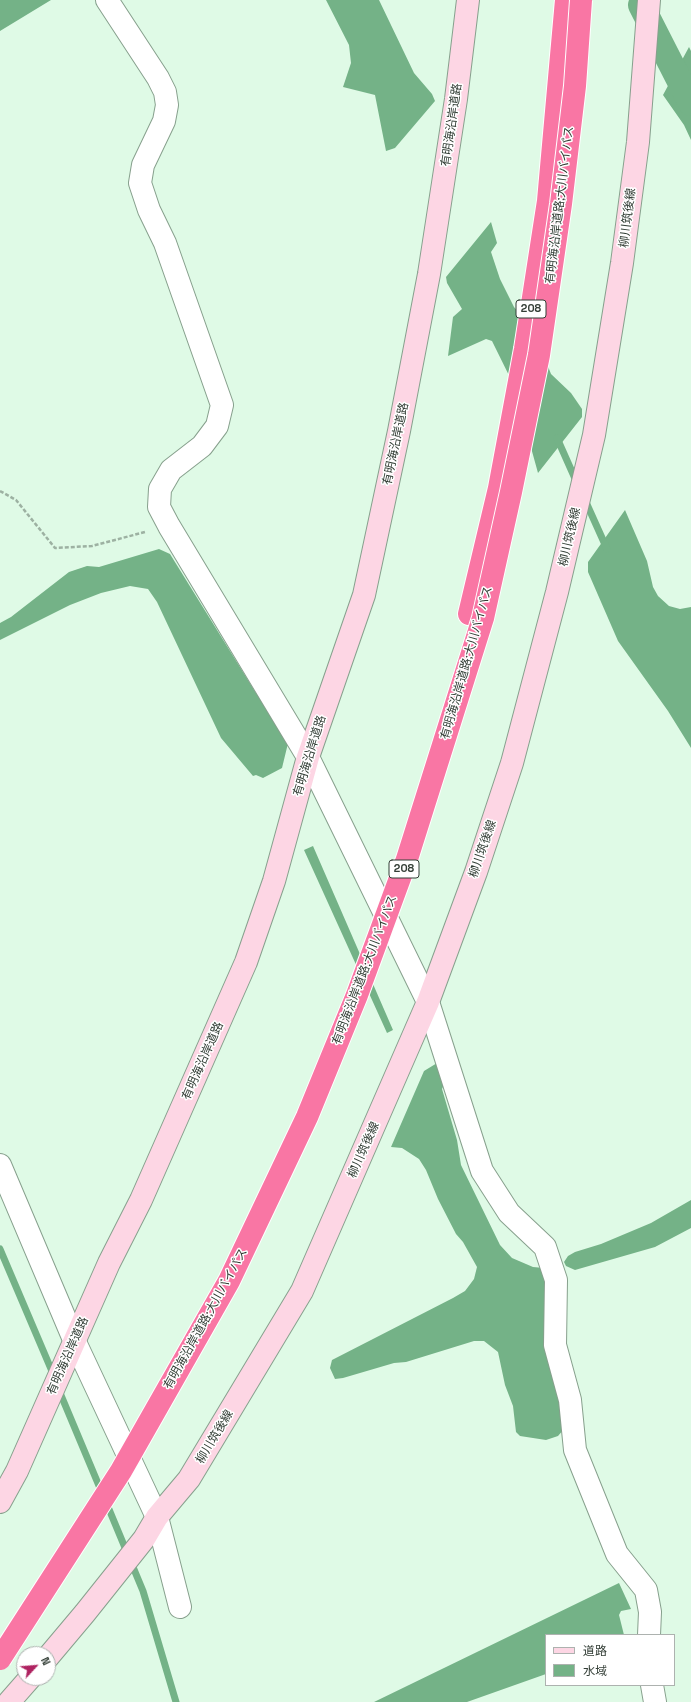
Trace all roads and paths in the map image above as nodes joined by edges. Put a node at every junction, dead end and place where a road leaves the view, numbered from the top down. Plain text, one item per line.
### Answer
1 (107, 0) edge
2 (468, 0) edge
3 (566, 0) edge
4 (581, 0) edge
5 (649, 0) edge
6 (0, 492) edge
7 (169, 526) junction
8 (308, 757) junction
9 (428, 1002) junction
10 (0, 1164) edge
11 (75, 1342) junction
12 (0, 1502) edge
13 (158, 1517) junction
14 (180, 1607) dead end
15 (649, 1634) edge
16 (0, 1637) edge
17 (56, 1648) edge
18 (0, 1659) edge
19 (23, 1686) edge
20 (652, 1686) edge
21 (9, 1702) edge
22 (656, 1702) edge

1 - 7 street
2 - 8 main road, 有明海沿岸道路
3 - 16 highway, 有明海沿岸道路;大川バイパス / 208
4 - 18 highway, 有明海沿岸道路;大川バイパス / 208, bridge
5 - 9 main road, 柳川筑後線
6 - 7 path
7 - 8 street
8 - 9 street
8 - 11 main road, 有明海沿岸道路
9 - 13 main road, 柳川筑後線
9 - 15 street
10 - 11 street
11 - 12 main road, 有明海沿岸道路
11 - 13 street
13 - 14 street
13 - 17 main road, 柳川筑後線
19 - 21 main road
20 - 22 street

